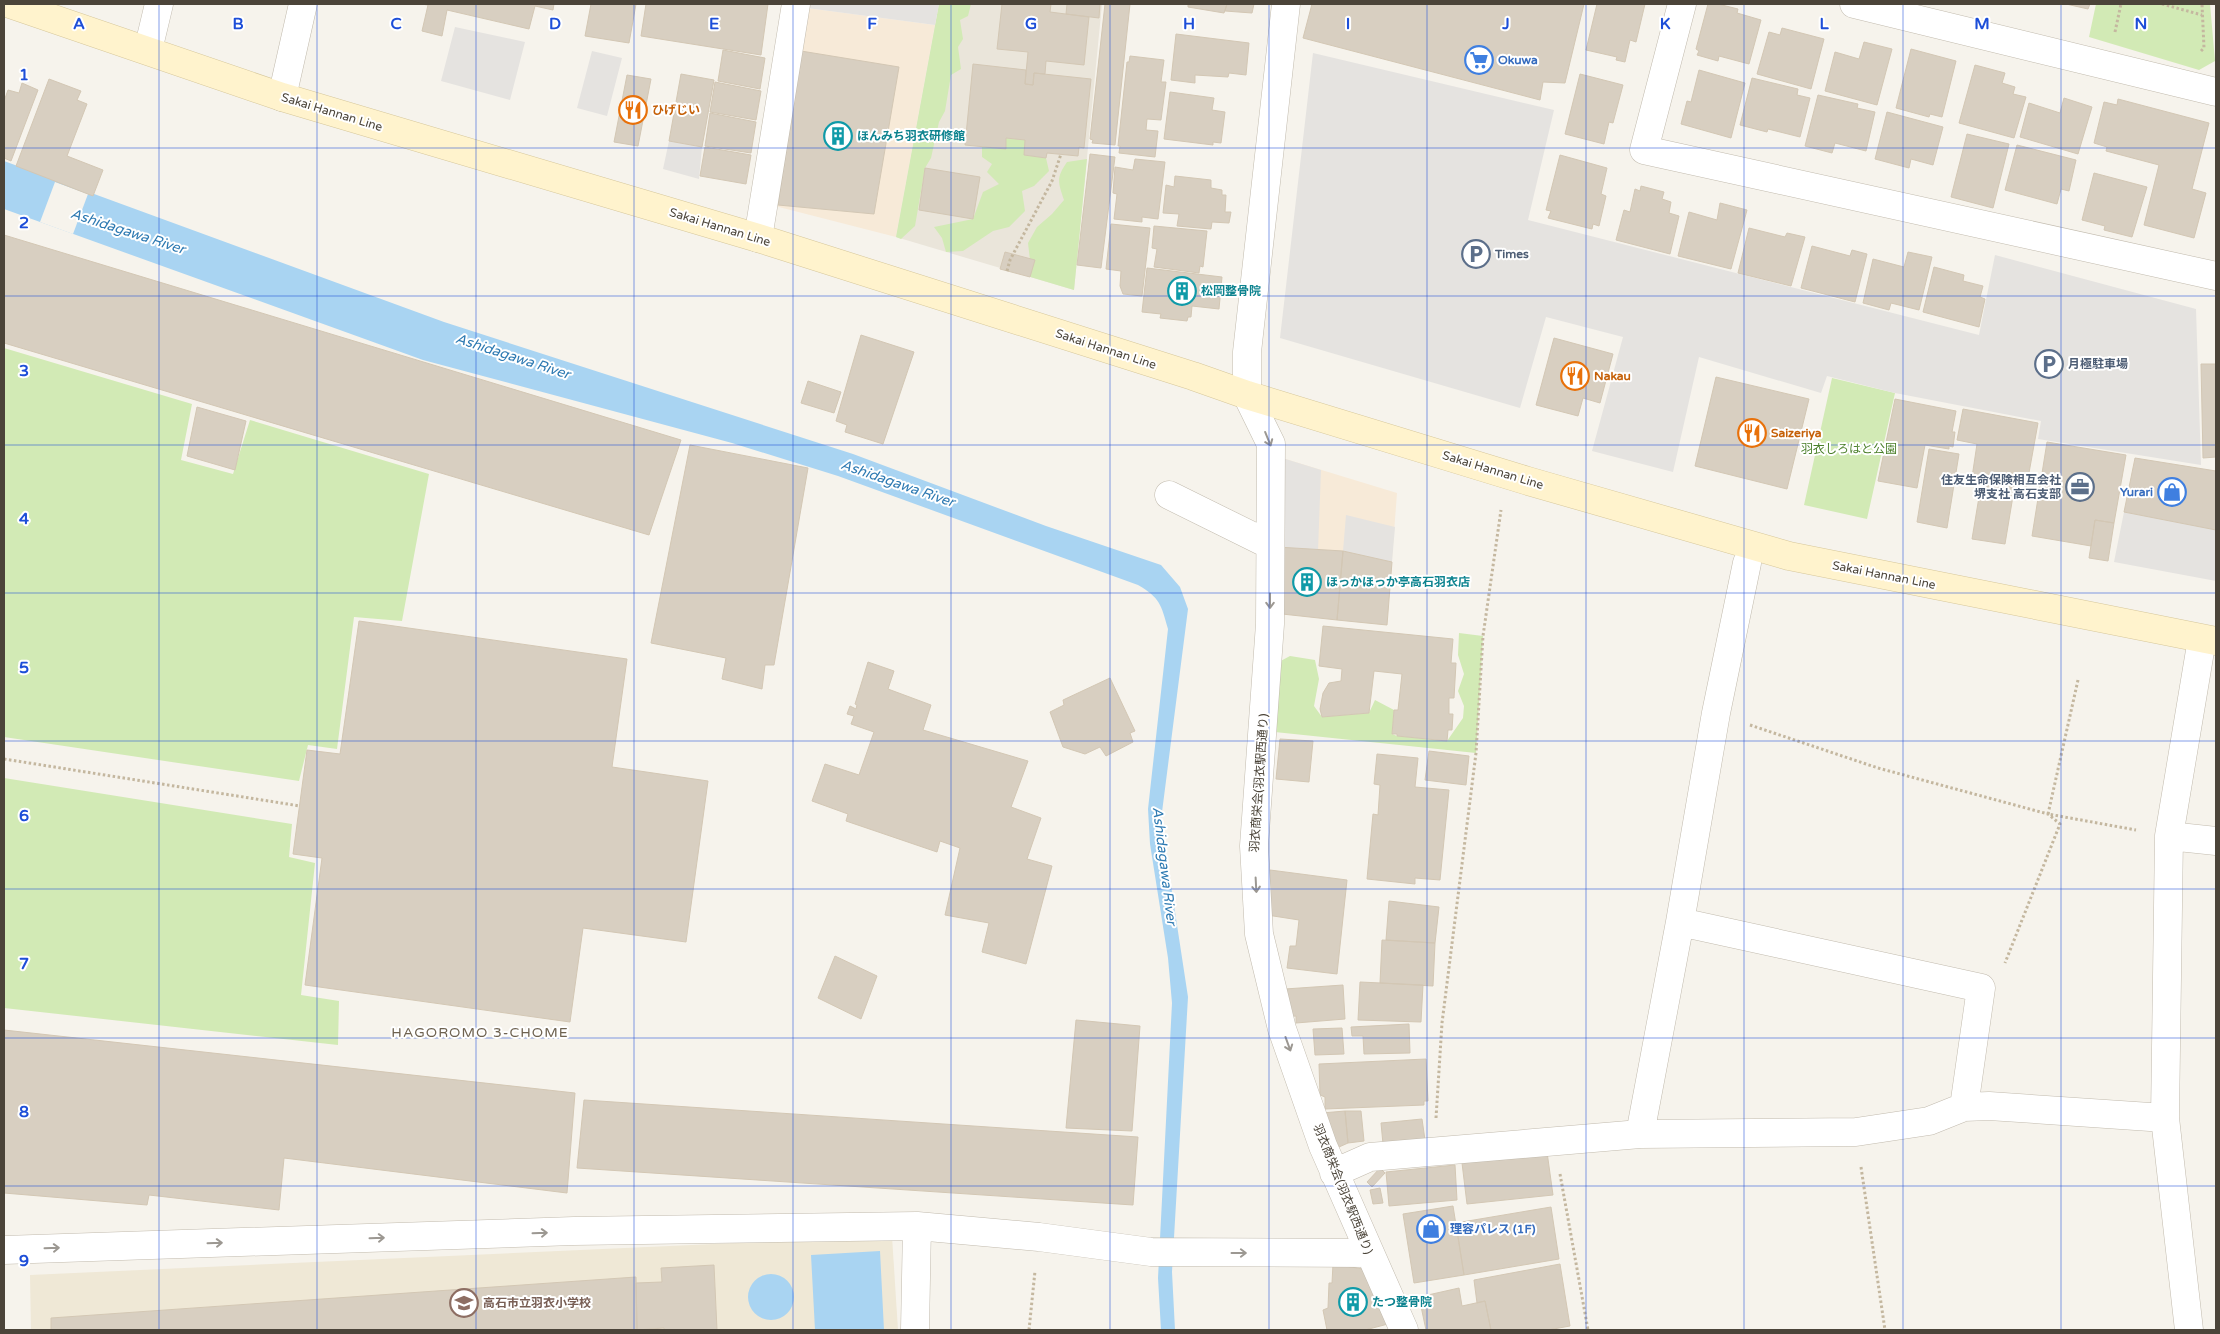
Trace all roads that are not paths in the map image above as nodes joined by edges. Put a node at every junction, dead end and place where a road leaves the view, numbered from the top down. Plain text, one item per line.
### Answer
1 (10, 4) edge
2 (159, 4) edge
3 (303, 4) edge
4 (796, 4) edge
5 (1286, 4) edge
6 (1682, 4) edge
7 (1854, 4) edge
8 (148, 50) junction
9 (2216, 92) edge
10 (282, 97) junction
11 (758, 238) junction
12 (2216, 276) edge
13 (1247, 395) junction
14 (1169, 495) dead end
15 (1270, 545) junction
16 (1747, 563) dead end
17 (2209, 640) edge
18 (2169, 836) junction
19 (2216, 841) edge
20 (1680, 922) junction
21 (1964, 1107) junction
22 (2165, 1118) junction
23 (1640, 1134) junction
24 (1334, 1173) junction
25 (917, 1226) junction
26 (4, 1250) edge
27 (1369, 1254) junction
28 (915, 1330) edge
29 (1404, 1330) edge
30 (2189, 1330) edge

1 - 8 main road, Sakai Hannan Line
2 - 8 street
3 - 10 street
4 - 11 street
5 - 13 street
6 - 12 street
7 - 9 street
8 - 10 main road, Sakai Hannan Line
10 - 11 main road, Sakai Hannan Line
11 - 13 main road, Sakai Hannan Line
13 -> 15 street, 羽衣商栄会(羽衣駅西通り)
13 - 17 main road, Sakai Hannan Line
14 - 15 street
15 -> 24 street, 羽衣商栄会(羽衣駅西通り)
16 - 20 street
17 - 18 street
18 - 19 street
18 - 22 street
20 - 21 street
20 - 23 street
21 - 22 street
21 - 23 street
22 - 30 street
23 - 24 street
24 - 27 street, 羽衣商栄会(羽衣駅西通り)
26 -> 25 street
25 -> 27 street
25 - 28 street
27 - 29 street, 羽衣商栄会(羽衣駅西通り)

